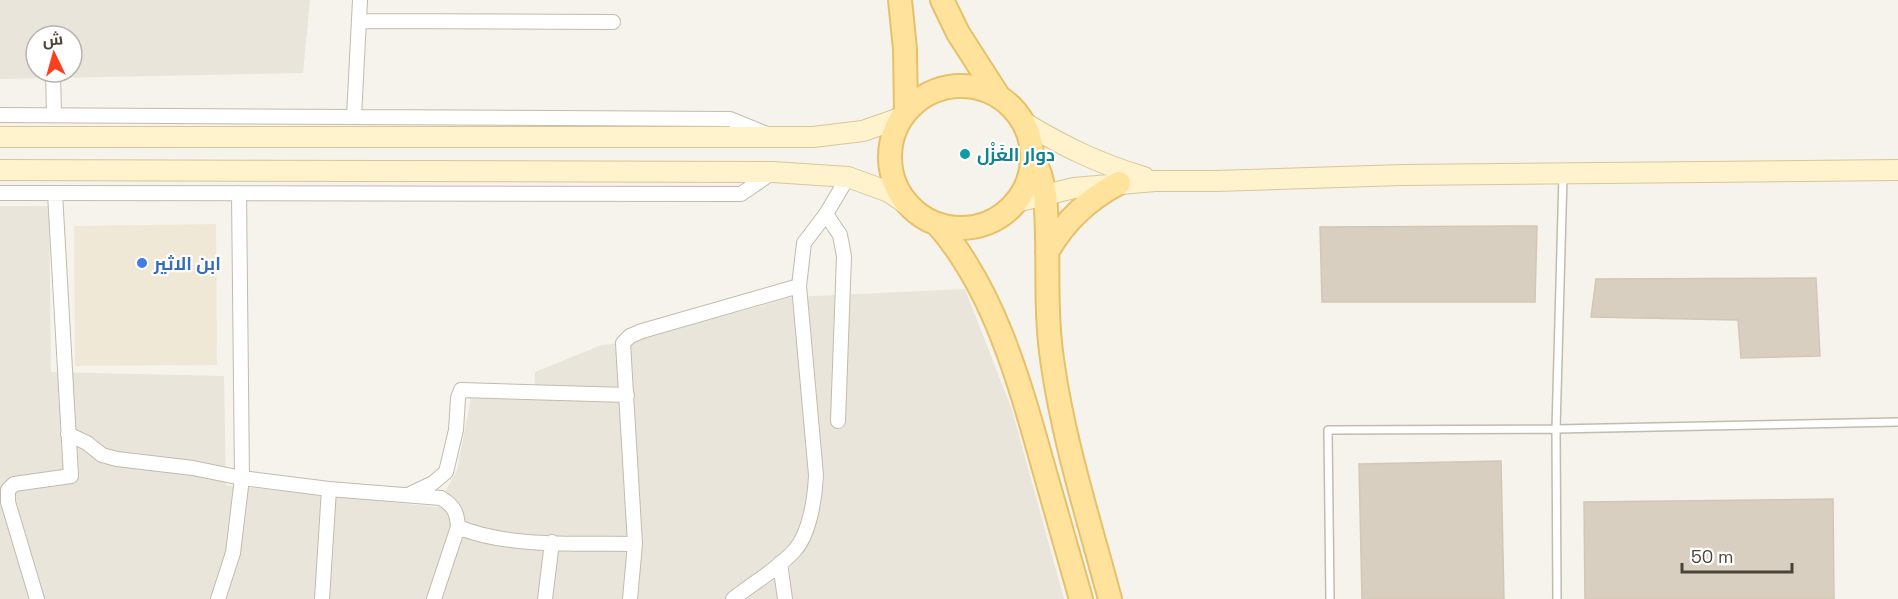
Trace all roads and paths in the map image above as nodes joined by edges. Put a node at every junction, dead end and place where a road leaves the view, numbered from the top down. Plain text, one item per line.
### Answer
1 (360, 0) edge
2 (900, 0) edge
3 (942, 0) edge
4 (359, 21) junction
5 (613, 22) dead end
6 (53, 84) edge
7 (999, 97) junction
8 (0, 115) edge
9 (54, 115) junction
10 (904, 115) junction
11 (354, 117) junction
12 (1023, 122) junction
13 (0, 137) edge
14 (774, 138) junction
15 (1032, 154) junction
16 (0, 170) edge
17 (1898, 170) edge
18 (773, 172) junction
19 (1563, 174) junction
20 (848, 177) junction
21 (1155, 181) junction
22 (1119, 183) junction
23 (0, 193) edge
24 (55, 193) junction
25 (238, 193) junction
26 (1045, 194) junction
27 (1016, 202) junction
28 (909, 206) junction
29 (826, 214) junction
30 (938, 225) junction
31 (1046, 254) junction
32 (799, 286) junction
33 (627, 394) junction
34 (838, 421) dead end
35 (1898, 422) edge
36 (1556, 429) junction
37 (68, 434) junction
38 (242, 478) junction
39 (329, 489) junction
40 (408, 496) junction
41 (458, 527) junction
42 (552, 542) junction
43 (635, 544) junction
44 (780, 563) junction
45 (37, 599) edge
46 (218, 599) edge
47 (322, 599) edge
48 (434, 599) edge
49 (545, 599) edge
50 (630, 599) edge
51 (733, 599) edge
52 (785, 599) edge
53 (1081, 599) edge
54 (1110, 599) edge
55 (1330, 599) edge
56 (1557, 599) edge

1 - 4 street
2 - 10 main road
3 - 7 main road
4 - 5 street
4 - 11 street
6 - 9 street
7 - 10 main road
7 - 12 main road
8 - 9 street
9 - 11 street
10 - 14 main road
10 - 28 main road
11 - 14 street
12 - 15 main road
12 - 21 main road
13 - 14 main road
15 - 26 main road
15 - 27 main road
16 - 18 main road
17 - 19 main road
18 - 20 main road
18 - 25 street
19 - 21 main road
19 - 36 lane
20 - 28 main road
20 - 29 street
21 - 22 main road
22 - 26 main road
22 - 31 main road
23 - 24 street
24 - 25 street
24 - 37 street
25 - 38 street
26 - 27 main road
26 - 31 main road
27 - 30 main road
28 - 30 main road
29 - 32 street
29 - 34 street
30 - 53 main road
31 - 54 main road
32 - 33 street
32 - 44 street
33 - 40 street
33 - 43 street
35 - 36 lane
36 - 55 lane
36 - 56 lane
37 - 38 street
37 - 45 street
38 - 39 street
38 - 46 street
39 - 40 street
39 - 47 street
40 - 41 street
41 - 42 street
41 - 48 street
42 - 43 street
42 - 49 street
43 - 50 street
44 - 51 street
44 - 52 street

